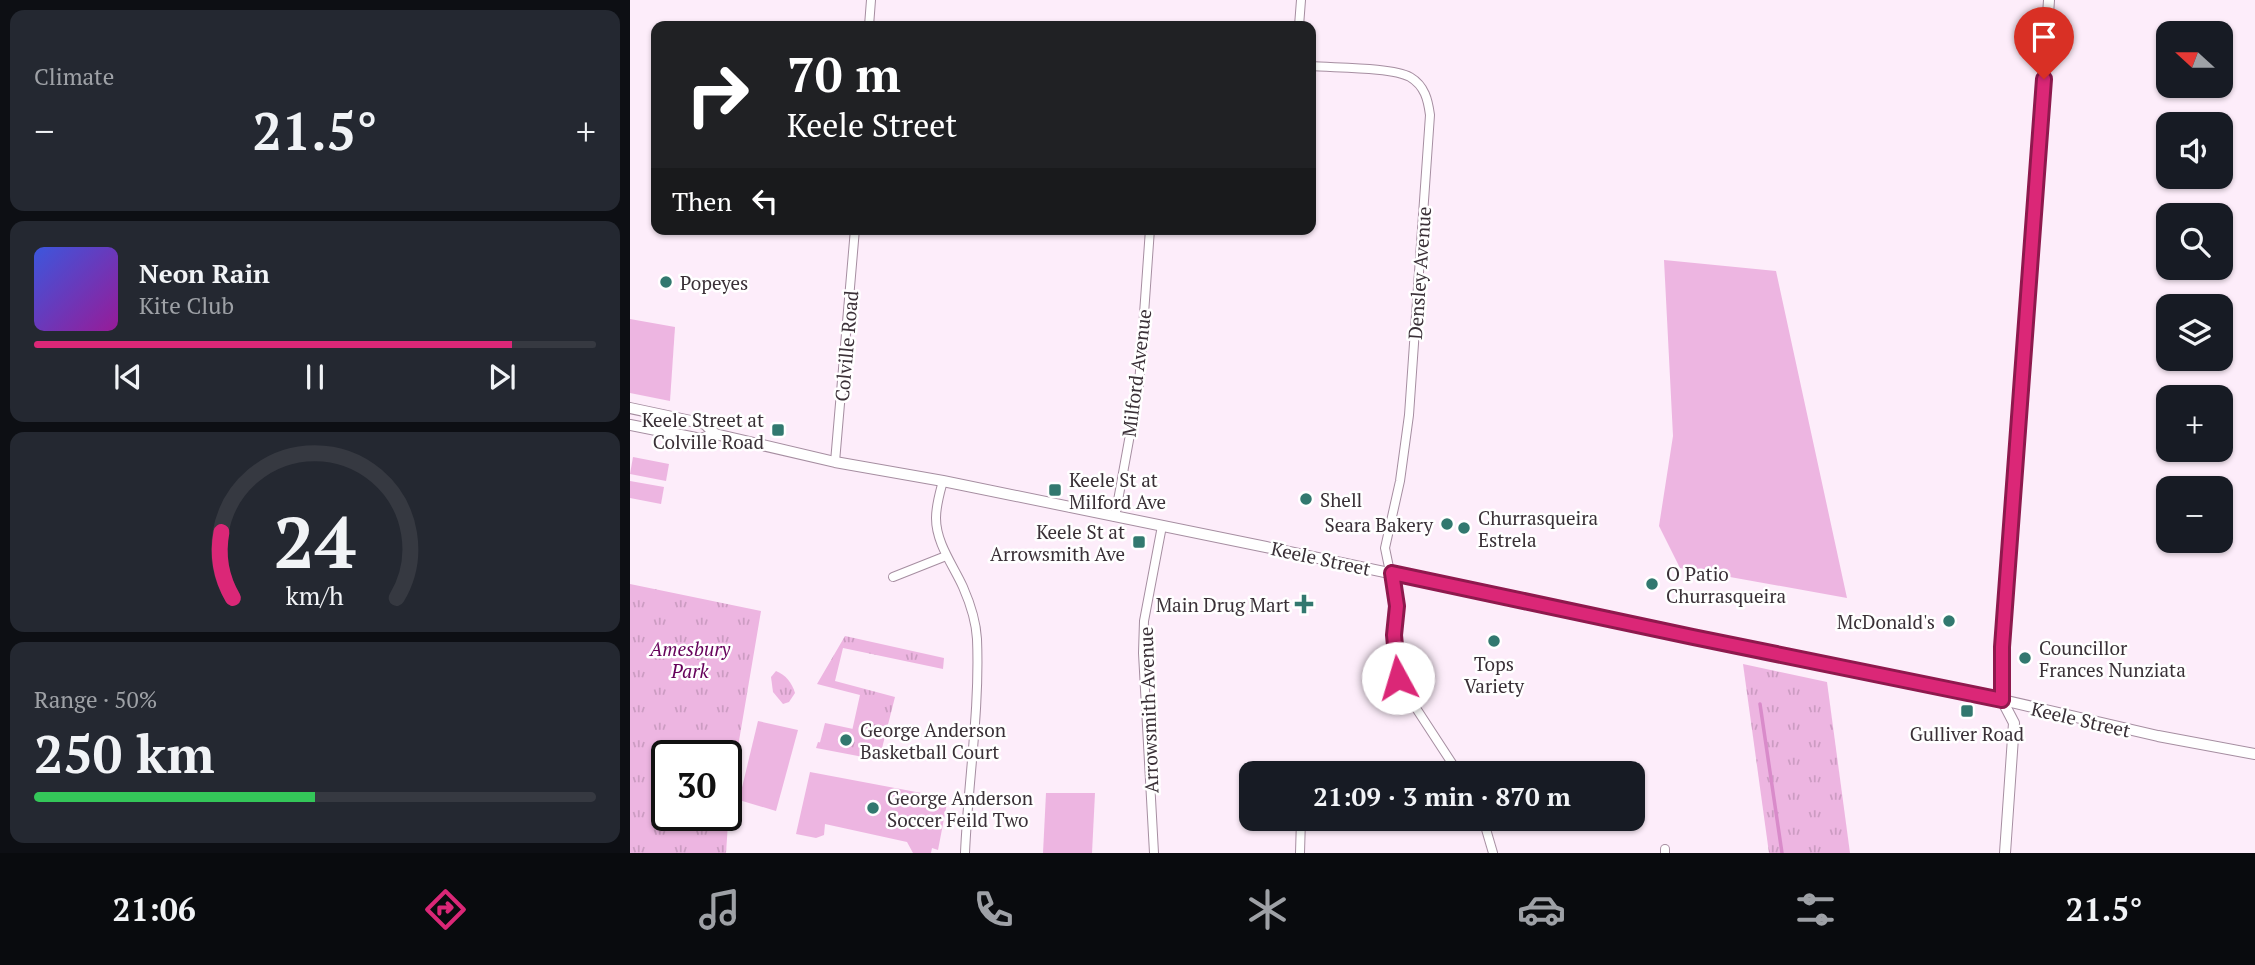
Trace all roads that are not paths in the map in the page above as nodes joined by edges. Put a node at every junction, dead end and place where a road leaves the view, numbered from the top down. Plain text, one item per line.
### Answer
1 (871, 0) edge
2 (1301, 0) edge
3 (2049, 0) edge
4 (869, 21) edge
5 (1299, 21) edge
6 (1316, 66) edge
7 (854, 235) edge
8 (1150, 235) edge
9 (630, 408) edge
10 (630, 425) edge
11 (715, 434) junction
12 (835, 462) junction
13 (943, 481) junction
14 (1115, 517) junction
15 (1162, 526) junction
16 (946, 556) junction
17 (1392, 573) junction
18 (893, 577) dead end
19 (2002, 700) junction
20 (2255, 754) edge
21 (1451, 761) edge
22 (1301, 831) edge
23 (1487, 831) edge
24 (965, 853) edge
25 (1154, 853) edge
26 (1300, 853) edge
27 (1493, 853) edge
28 (2005, 853) edge

1 - 4 street
2 - 5 street
3 - 19 main road
6 - 17 street, Densley Avenue
7 - 12 street, Colville Road
8 - 14 street, Milford Avenue
9 - 11 main road, Keele Street
10 - 11 main road, Keele Street
11 - 12 main road, Keele Street
12 - 13 main road, Keele Street
13 - 14 main road, Keele Street
13 - 16 street
14 - 15 main road, Keele Street
15 - 17 main road, Keele Street
15 - 25 street, Arrowsmith Avenue
16 - 18 street
16 - 24 street
17 - 19 main road, Keele Street
17 - 21 street, Densley Avenue
19 - 20 main road, Keele Street
19 - 28 main road
22 - 26 street
23 - 27 street

